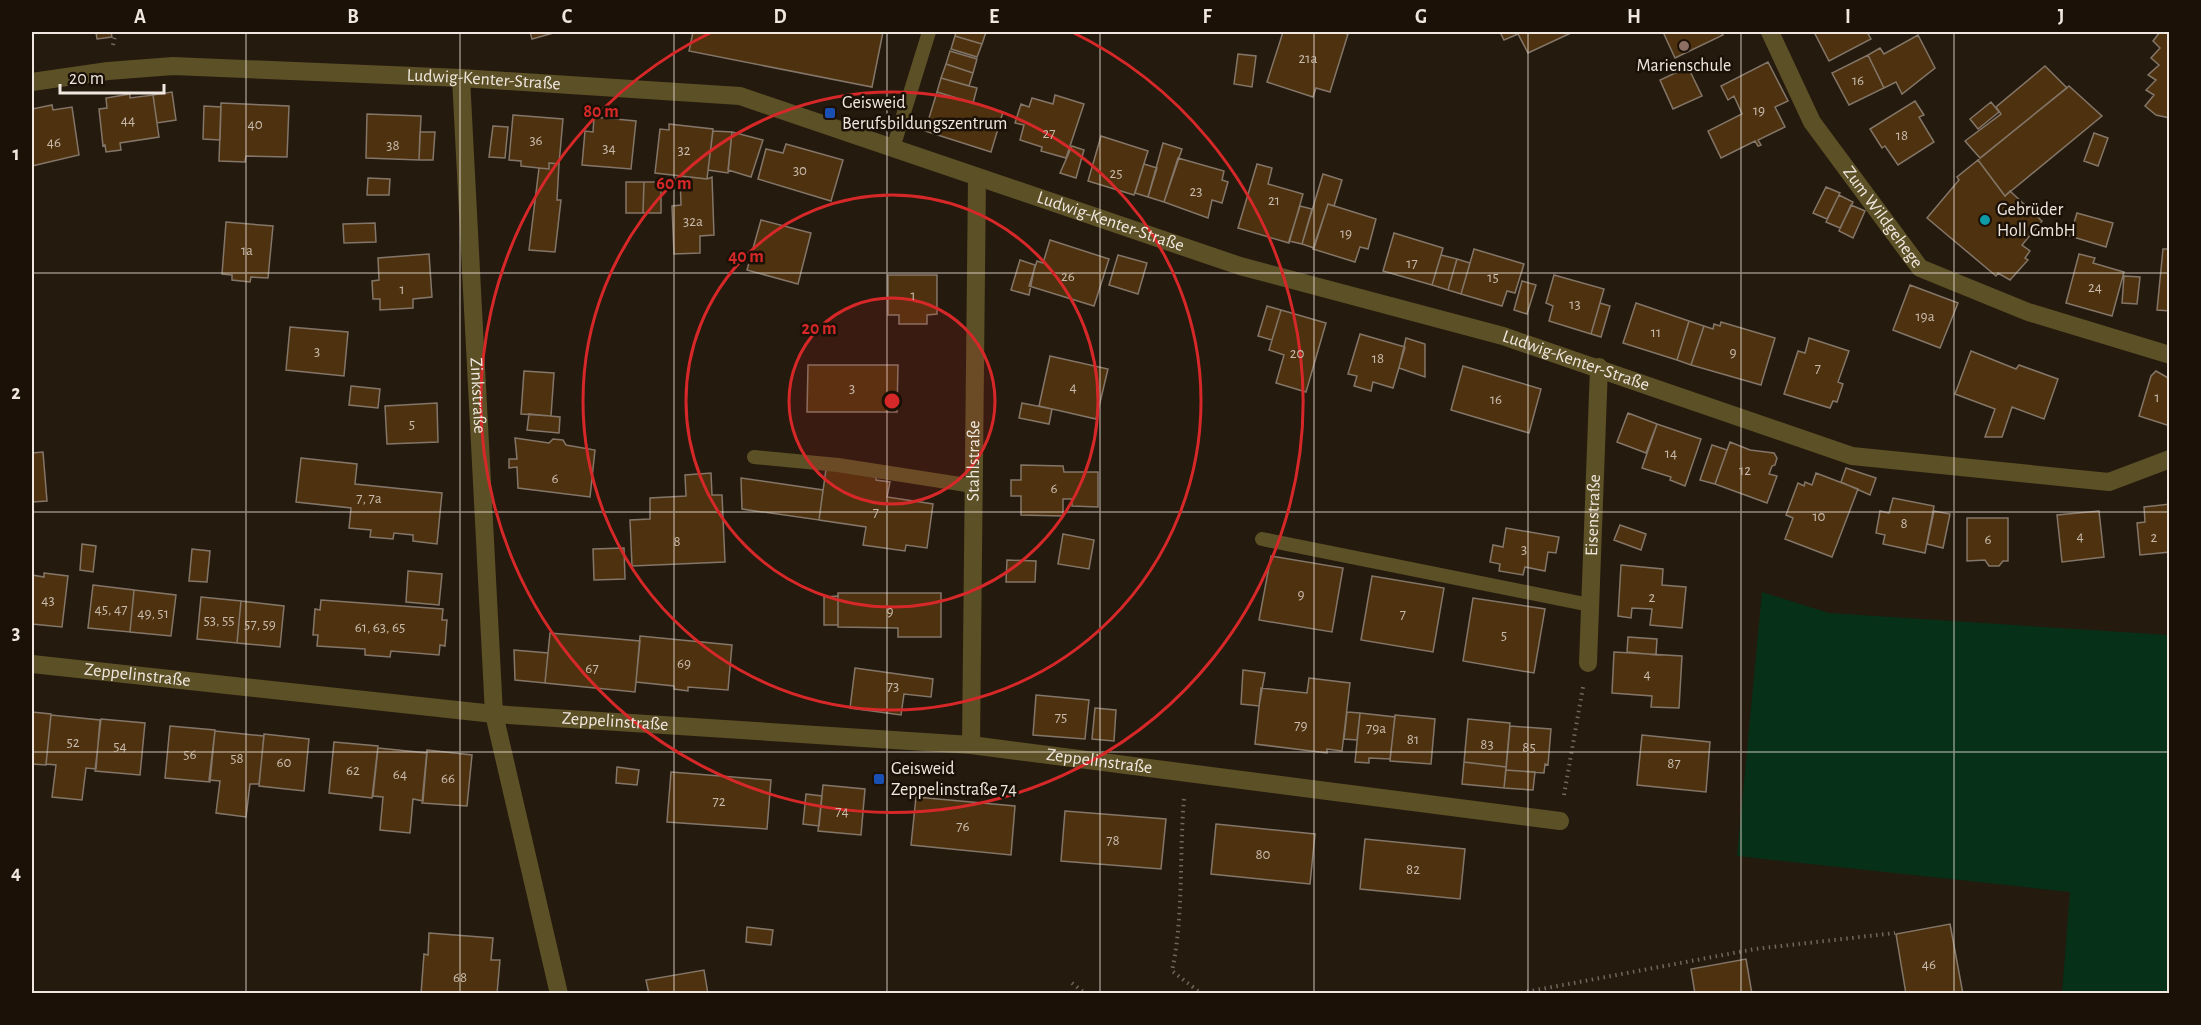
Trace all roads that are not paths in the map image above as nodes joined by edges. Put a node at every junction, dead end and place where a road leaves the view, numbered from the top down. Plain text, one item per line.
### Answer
1 (929, 32) edge
2 (1770, 32) edge
3 (461, 78) junction
4 (32, 82) edge
5 (892, 148) junction
6 (976, 177) junction
7 (2169, 355) edge
8 (1599, 367) junction
9 (754, 457) dead end
10 (2169, 459) edge
11 (973, 486) junction
12 (1262, 539) dead end
13 (1590, 604) junction
14 (1588, 663) road end
15 (32, 664) edge
16 (494, 714) junction
17 (971, 745) junction
18 (1560, 821) road end
19 (559, 993) edge

1 - 5 lane
2 - 7 street, Zum Wildgehege
3 - 4 street, Ludwig-Kenter-Straße
3 - 5 street, Ludwig-Kenter-Straße
3 - 16 street, Zinkstraße
5 - 6 street, Ludwig-Kenter-Straße
6 - 8 street, Ludwig-Kenter-Straße
6 - 11 street, Stahlstraße
8 - 10 street, Ludwig-Kenter-Straße
8 - 13 street, Eisenstraße
9 - 11 lane
11 - 17 street, Stahlstraße
12 - 13 lane
13 - 14 street, Eisenstraße
15 - 16 street, Zeppelinstraße
16 - 17 street, Zeppelinstraße
16 - 19 street
17 - 18 street, Zeppelinstraße

